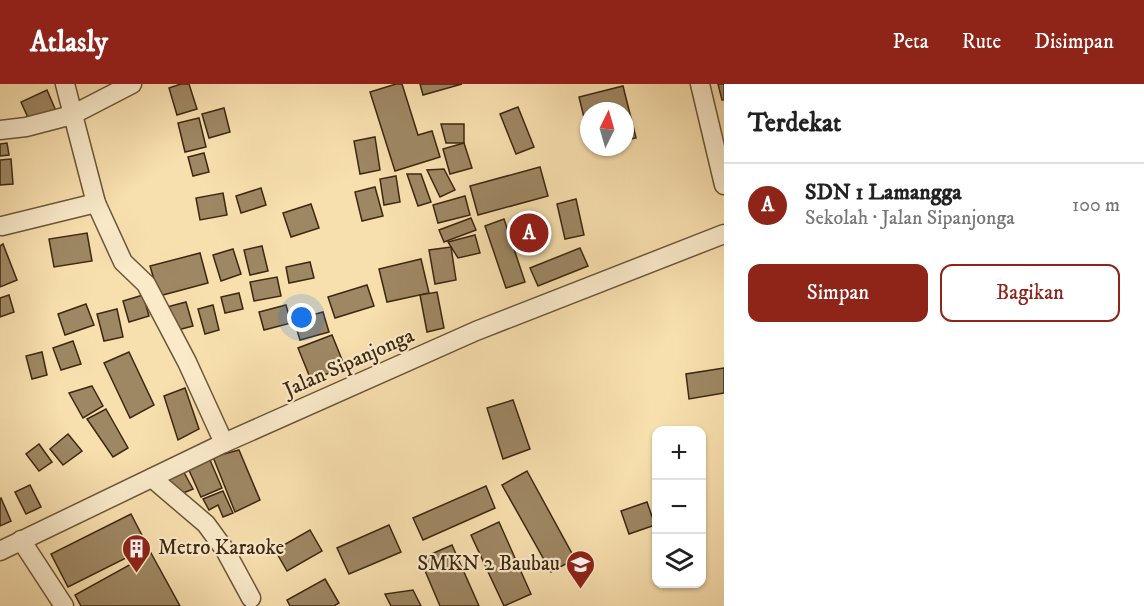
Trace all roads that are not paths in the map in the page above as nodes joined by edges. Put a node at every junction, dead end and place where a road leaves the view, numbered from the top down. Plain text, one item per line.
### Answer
1 (65, 84) edge
2 (132, 84) edge
3 (700, 84) edge
4 (72, 115) junction
5 (0, 130) edge
6 (724, 185) edge
7 (96, 203) junction
8 (2, 226) dead end
9 (724, 234) edge
10 (224, 443) junction
11 (152, 478) junction
12 (21, 540) junction
13 (0, 550) edge
14 (251, 598) dead end
15 (64, 606) edge

1 - 4 street
2 - 4 street
3 - 6 street
4 - 5 street
4 - 7 street
7 - 8 street
7 - 10 street
9 - 10 street, Jalan Sipanjonga
10 - 11 street, Jalan Sipanjonga
11 - 12 street, Jalan Sipanjonga
11 - 14 street
12 - 13 street, Jalan Sipanjonga
12 - 15 street

